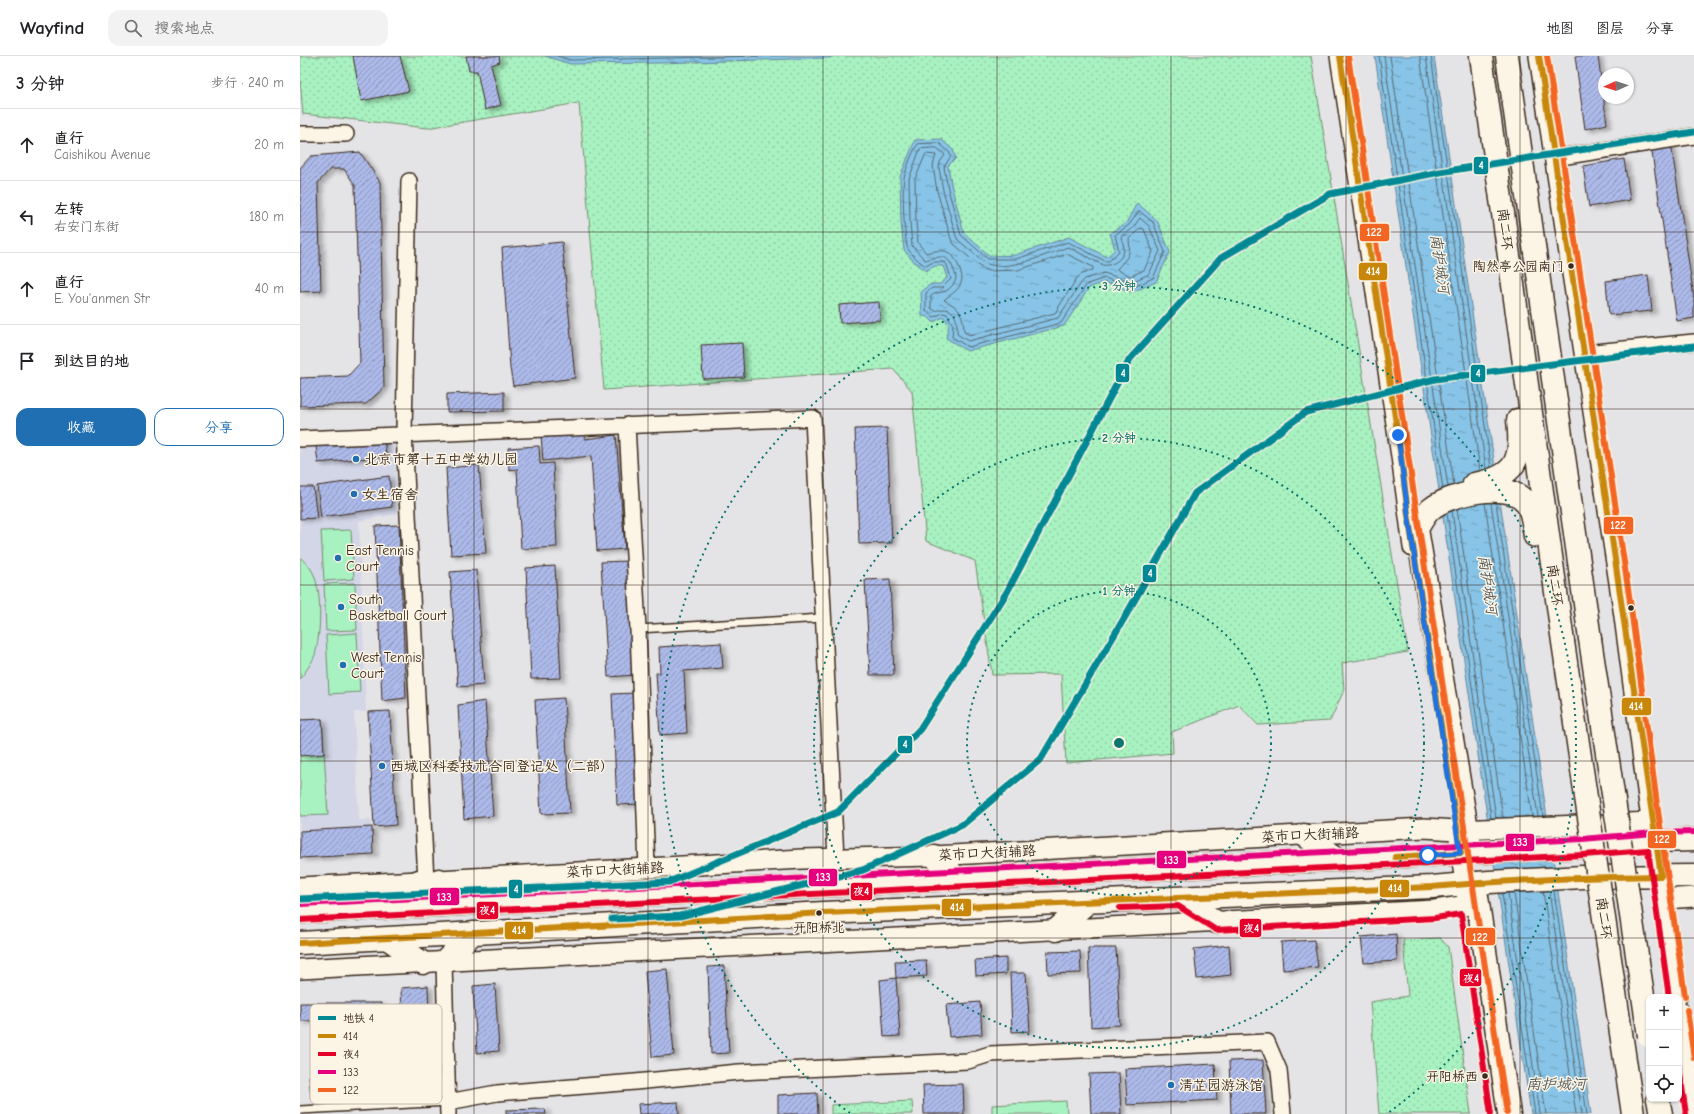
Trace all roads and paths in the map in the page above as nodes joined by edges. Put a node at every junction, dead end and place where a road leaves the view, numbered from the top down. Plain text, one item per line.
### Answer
1 (1340, 56) edge
2 (1481, 56) edge
3 (1507, 56) edge
4 (1539, 56) edge
5 (300, 134) edge
6 (346, 134) dead end
7 (1694, 136) edge
8 (1554, 158) junction
9 (409, 181) dead end
10 (1517, 318) junction
11 (1694, 342) edge
12 (1584, 353) junction
13 (627, 425) junction
14 (404, 433) junction
15 (300, 439) edge
16 (1429, 502) junction
17 (1408, 514) junction
18 (1558, 604) junction
19 (822, 618) junction
20 (638, 629) junction
21 (1469, 829) junction
22 (1653, 832) junction
23 (1304, 835) junction
24 (1694, 840) edge
25 (1472, 853) junction
26 (934, 856) junction
27 (836, 858) junction
28 (1340, 860) junction
29 (647, 868) junction
30 (1660, 876) junction
31 (1694, 876) edge
32 (958, 879) junction
33 (428, 881) junction
34 (300, 887) edge
35 (1474, 888) junction
36 (1694, 897) edge
37 (1180, 898) junction
38 (1664, 899) junction
39 (1088, 902) junction
40 (466, 903) junction
41 (397, 907) junction
42 (300, 912) edge
43 (1216, 922) junction
44 (1056, 930) junction
45 (473, 933) junction
46 (388, 939) junction
47 (300, 943) edge
48 (444, 962) junction
49 (423, 963) junction
50 (300, 969) edge
51 (1677, 994) edge
52 (1682, 1026) edge
53 (1648, 1030) edge
54 (1690, 1065) edge
55 (1658, 1102) edge
56 (448, 1108) edge
57 (300, 1110) edge
58 (1283, 1114) edge
59 (1499, 1114) edge
60 (1508, 1114) edge
61 (1633, 1114) edge
62 (1660, 1114) edge
63 (1694, 1114) edge

1 - 17 street
2 - 10 main road, 南二环
3 - 53 main road, 南二环, bridge
4 - 8 street
5 - 6 street
7 - 8 street
8 - 12 street
9 - 14 street
10 - 16 main road
10 - 18 main road, 南二环
11 - 12 street
12 - 22 street
13 - 14 street
13 - 19 street
13 - 20 street
14 - 15 street
14 - 33 street
16 - 17 main road
16 - 18 main road
16 - 21 main road
17 - 21 street
18 - 61 main road, 南二环, bridge
19 - 20 lane
19 - 27 street
20 - 29 street
21 - 22 street, 菜市口大街辅路
21 - 23 street, 菜市口大街辅路
21 - 25 main road
22 - 24 main road
22 - 25 main road
22 - 30 street
23 - 26 street, 菜市口大街辅路
23 - 28 main road
25 - 28 main road
25 - 35 street
26 - 27 street, 菜市口大街辅路
26 - 32 main road
27 - 29 street, 菜市口大街辅路
28 - 32 main road
29 - 33 street, 菜市口大街辅路
30 - 31 main road
30 - 35 main road
30 - 38 street
32 - 40 main road
33 - 34 street, 菜市口大街辅路
33 - 40 main road
33 - 41 main road
35 - 37 main road
35 - 43 street
35 - 59 street
35 - 60 main road
36 - 38 street
37 - 39 main road
37 - 43 main road
38 - 51 street
39 - 44 main road
39 - 45 main road
40 - 41 main road
41 - 42 main road
43 - 44 street
44 - 48 street
45 - 46 main road
45 - 48 main road
46 - 47 main road
46 - 49 main road
48 - 49 street
48 - 56 street
49 - 50 street
52 - 54 street
54 - 63 street
55 - 62 main road
56 - 57 lane
56 - 58 street

